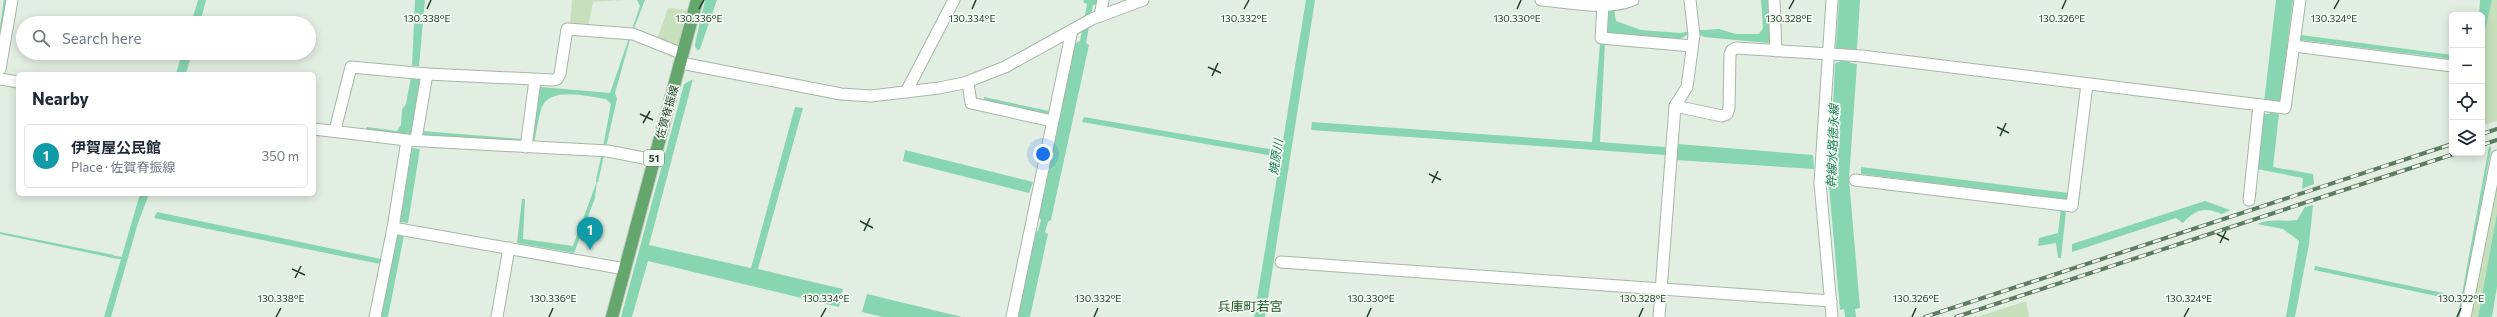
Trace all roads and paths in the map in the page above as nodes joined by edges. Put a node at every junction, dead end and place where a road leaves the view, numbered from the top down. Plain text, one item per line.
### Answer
1 (12, 0) edge
2 (697, 0) edge
3 (945, 0) edge
4 (954, 0) edge
5 (1103, 0) edge
6 (1143, 0) edge
7 (1541, 0) edge
8 (1633, 0) edge
9 (1690, 0) edge
10 (1774, 0) edge
11 (1832, 0) edge
12 (2300, 0) edge
13 (1603, 5) junction
14 (1096, 18) junction
15 (1076, 28) junction
16 (1694, 36) junction
17 (2294, 46) junction
18 (1776, 51) junction
19 (1834, 54) junction
20 (687, 62) junction
21 (2449, 66) edge
22 (0, 69) edge
23 (419, 73) junction
24 (0, 79) edge
25 (535, 80) junction
26 (16, 82) edge
27 (968, 82) junction
28 (2086, 84) junction
29 (906, 92) junction
30 (1675, 106) junction
31 (2268, 106) junction
32 (1052, 121) junction
33 (316, 128) edge
34 (335, 130) junction
35 (417, 137) junction
36 (526, 142) junction
37 (2497, 156) edge
38 (654, 160) junction
39 (1855, 180) dead end
40 (2249, 200) dead end
41 (400, 228) junction
42 (510, 248) junction
43 (1281, 262) dead end
44 (625, 269) junction
45 (1661, 289) junction
46 (1831, 301) junction
47 (375, 317) edge
48 (497, 317) edge
49 (612, 317) edge
50 (1012, 317) edge
51 (1659, 317) edge
52 (1832, 317) edge
53 (2465, 317) edge

1 - 22 street
2 - 20 main road, 佐賀脊振線 / 51
3 - 29 street
4 - 29 street
5 - 14 street
6 - 14 street
7 - 13 street
8 - 13 street
9 - 16 street
10 - 18 street
11 - 19 street
12 - 17 street
13 - 16 street
14 - 15 street
15 - 27 street
15 - 32 street
16 - 30 street
17 - 21 street
17 - 31 street
18 - 19 street
18 - 30 street
19 - 28 street
19 - 46 street
20 - 25 street
20 - 29 street
20 - 38 main road, 佐賀脊振線 / 51
23 - 25 street
23 - 34 street
23 - 35 street
24 - 26 street
25 - 36 street
27 - 29 street
27 - 32 street
28 - 31 street
28 - 39 street
30 - 45 street
31 - 40 street
32 - 50 street
33 - 34 street
34 - 35 street
35 - 36 street
35 - 41 street
36 - 38 street
37 - 53 street
38 - 44 main road, 佐賀脊振線 / 51
41 - 42 street
41 - 47 street
42 - 44 street
42 - 48 street
43 - 45 street
44 - 49 main road, 佐賀脊振線 / 51
45 - 46 street
45 - 51 street
46 - 52 street

